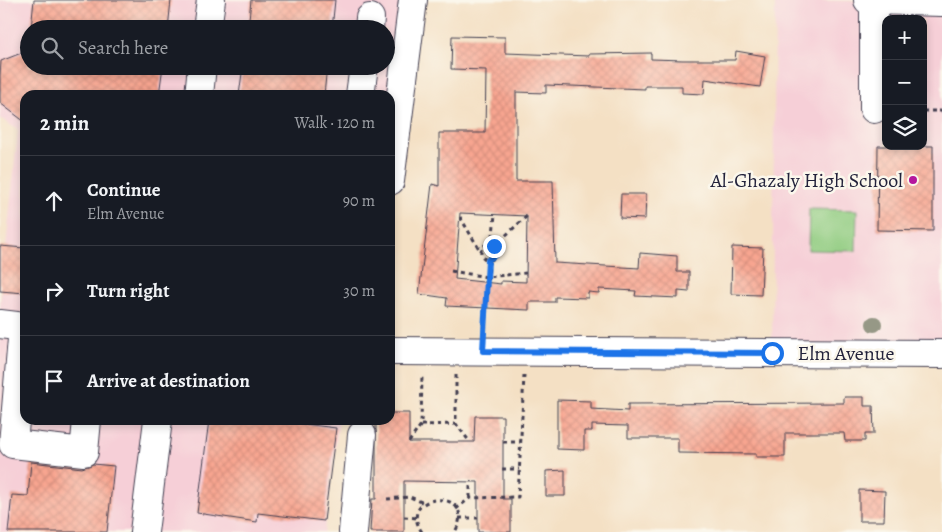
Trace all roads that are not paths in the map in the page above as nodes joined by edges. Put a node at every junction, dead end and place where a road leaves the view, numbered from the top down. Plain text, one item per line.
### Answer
1 (211, 0) edge
2 (413, 0) edge
3 (868, 0) edge
4 (874, 0) edge
5 (942, 2) edge
6 (208, 20) edge
7 (201, 75) edge
8 (363, 75) edge
9 (200, 90) edge
10 (361, 90) edge
11 (874, 109) dead end
12 (395, 142) edge
13 (16, 326) edge
14 (395, 351) edge
15 (942, 354) edge
16 (87, 425) edge
17 (157, 425) edge
18 (362, 435) dead end
19 (144, 532) edge
20 (353, 532) edge

1 - 6 street
2 - 12 street
3 - 4 street
4 - 5 street
4 - 11 street
7 - 9 street
8 - 10 street
13 - 16 street
14 - 15 street, Elm Avenue
17 - 19 street
18 - 20 street

